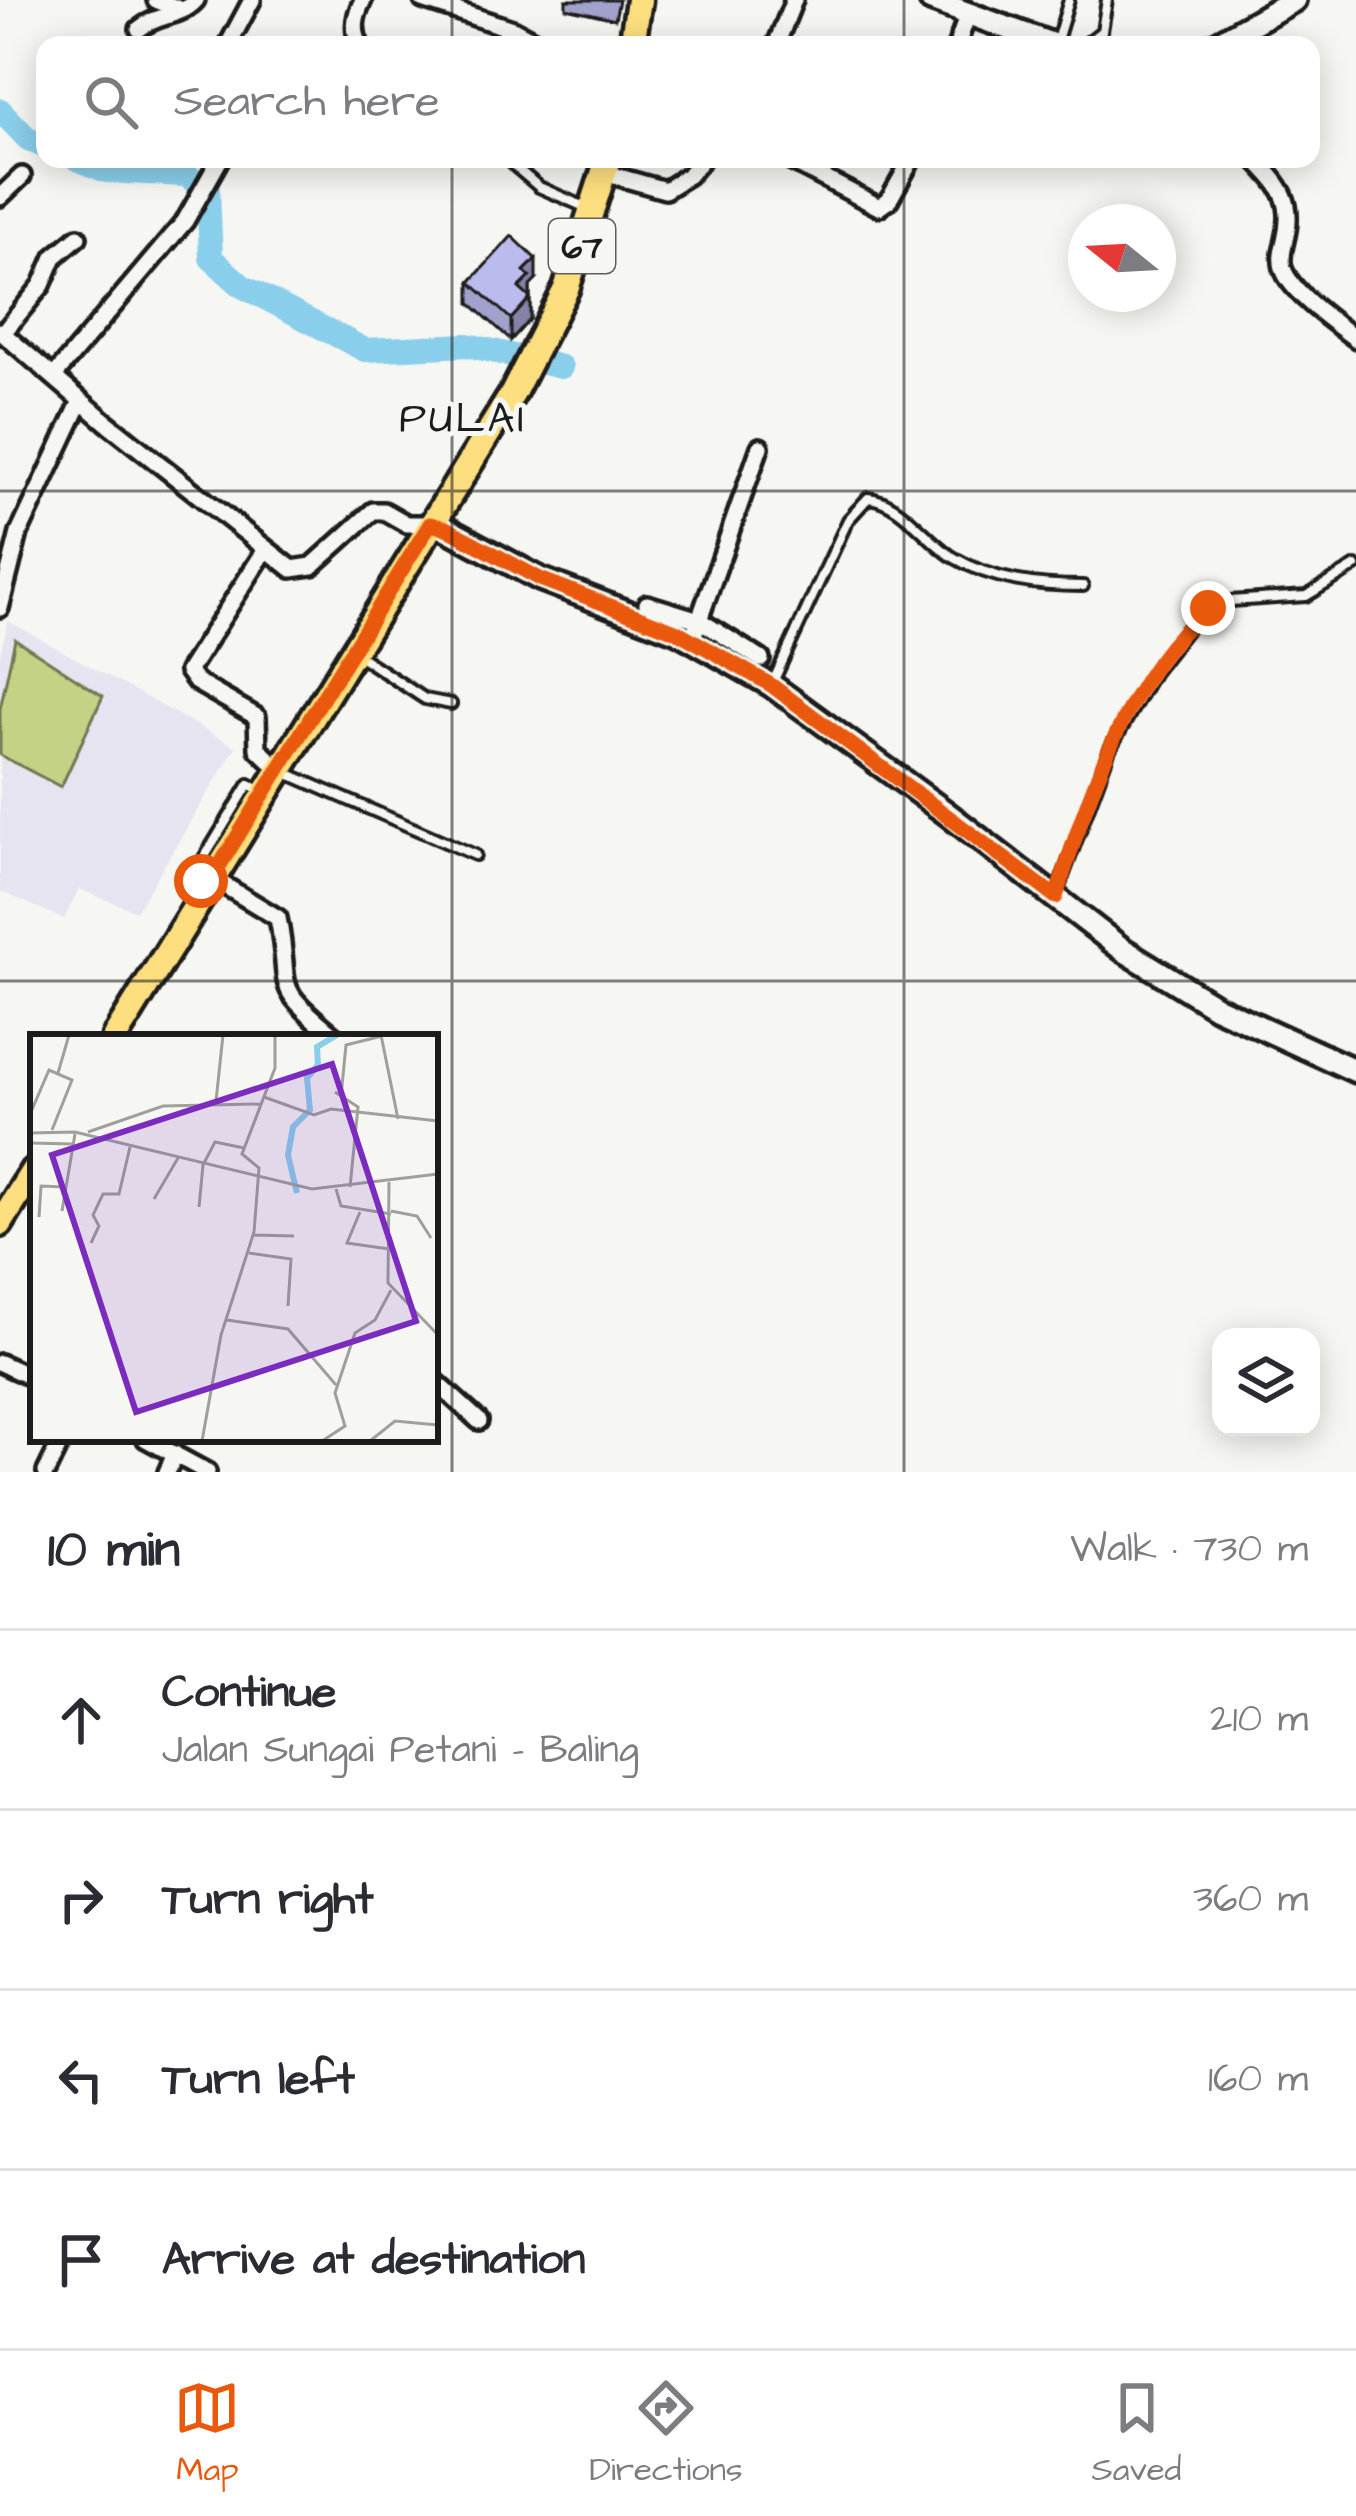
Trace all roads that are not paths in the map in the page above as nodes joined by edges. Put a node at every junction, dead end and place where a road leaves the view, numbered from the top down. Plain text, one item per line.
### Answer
1 (156, 0) edge
2 (252, 0) edge
3 (363, 0) edge
4 (423, 0) edge
5 (639, 0) edge
6 (794, 0) edge
7 (931, 0) edge
8 (1069, 0) edge
9 (1107, 0) edge
10 (1294, 0) edge
11 (190, 6) edge
12 (968, 14) junction
13 (139, 29) dead end
14 (233, 36) edge
15 (356, 36) edge
16 (526, 36) edge
17 (633, 36) edge
18 (780, 36) edge
19 (960, 36) edge
20 (1030, 36) edge
21 (1058, 36) edge
22 (1096, 36) edge
23 (1230, 36) edge
24 (216, 168) edge
25 (517, 168) edge
26 (605, 168) edge
27 (611, 168) edge
28 (694, 168) edge
29 (804, 168) edge
30 (907, 168) edge
31 (1263, 168) edge
32 (22, 176) dead end
33 (0, 196) edge
34 (594, 210) junction
35 (78, 236) dead end
36 (1, 332) edge
37 (1356, 339) edge
38 (55, 375) junction
39 (81, 400) junction
40 (760, 447) dead end
41 (430, 524) junction
42 (266, 549) junction
43 (1356, 566) edge
44 (1083, 586) dead end
45 (647, 604) dead end
46 (0, 608) edge
47 (695, 630) junction
48 (354, 652) junction
49 (761, 659) dead end
50 (771, 685) junction
51 (451, 704) dead end
52 (280, 771) junction
53 (476, 855) dead end
54 (209, 882) junction
55 (1056, 897) junction
56 (117, 1034) edge
57 (333, 1034) edge
58 (1356, 1071) edge
59 (30, 1176) edge
60 (0, 1224) edge
61 (0, 1363) edge
62 (30, 1377) edge
63 (438, 1384) edge
64 (479, 1421) dead end
65 (61, 1442) edge
66 (152, 1442) edge
67 (175, 1454) junction
68 (46, 1472) edge
69 (167, 1472) edge
70 (207, 1472) edge

1 - 11 street
2 - 14 street
3 - 15 street
4 - 16 street
5 - 17 main road
6 - 18 street
7 - 12 street
8 - 21 lane
9 - 22 lane
10 - 23 street
11 - 13 street
12 - 19 street
12 - 20 street
24 - 38 street
25 - 34 lane
26 - 34 main road, 67
27 - 28 street
29 - 30 street
31 - 37 street
32 - 33 street
34 - 41 main road, 67
35 - 36 street
36 - 38 street
38 - 39 street
39 - 42 street
39 - 46 street
40 - 47 street
41 - 42 street
41 - 47 street
41 - 48 main road, 67
42 - 52 street
43 - 55 lane
44 - 50 lane
45 - 47 street
47 - 49 street
47 - 50 street
48 - 51 lane
48 - 52 main road, 67
50 - 55 street
52 - 53 lane
52 - 54 main road, 67
54 - 56 main road, 67
54 - 57 street
55 - 58 street
59 - 60 main road
61 - 62 street
63 - 64 street
65 - 68 street
66 - 67 street
67 - 69 street
67 - 70 street

